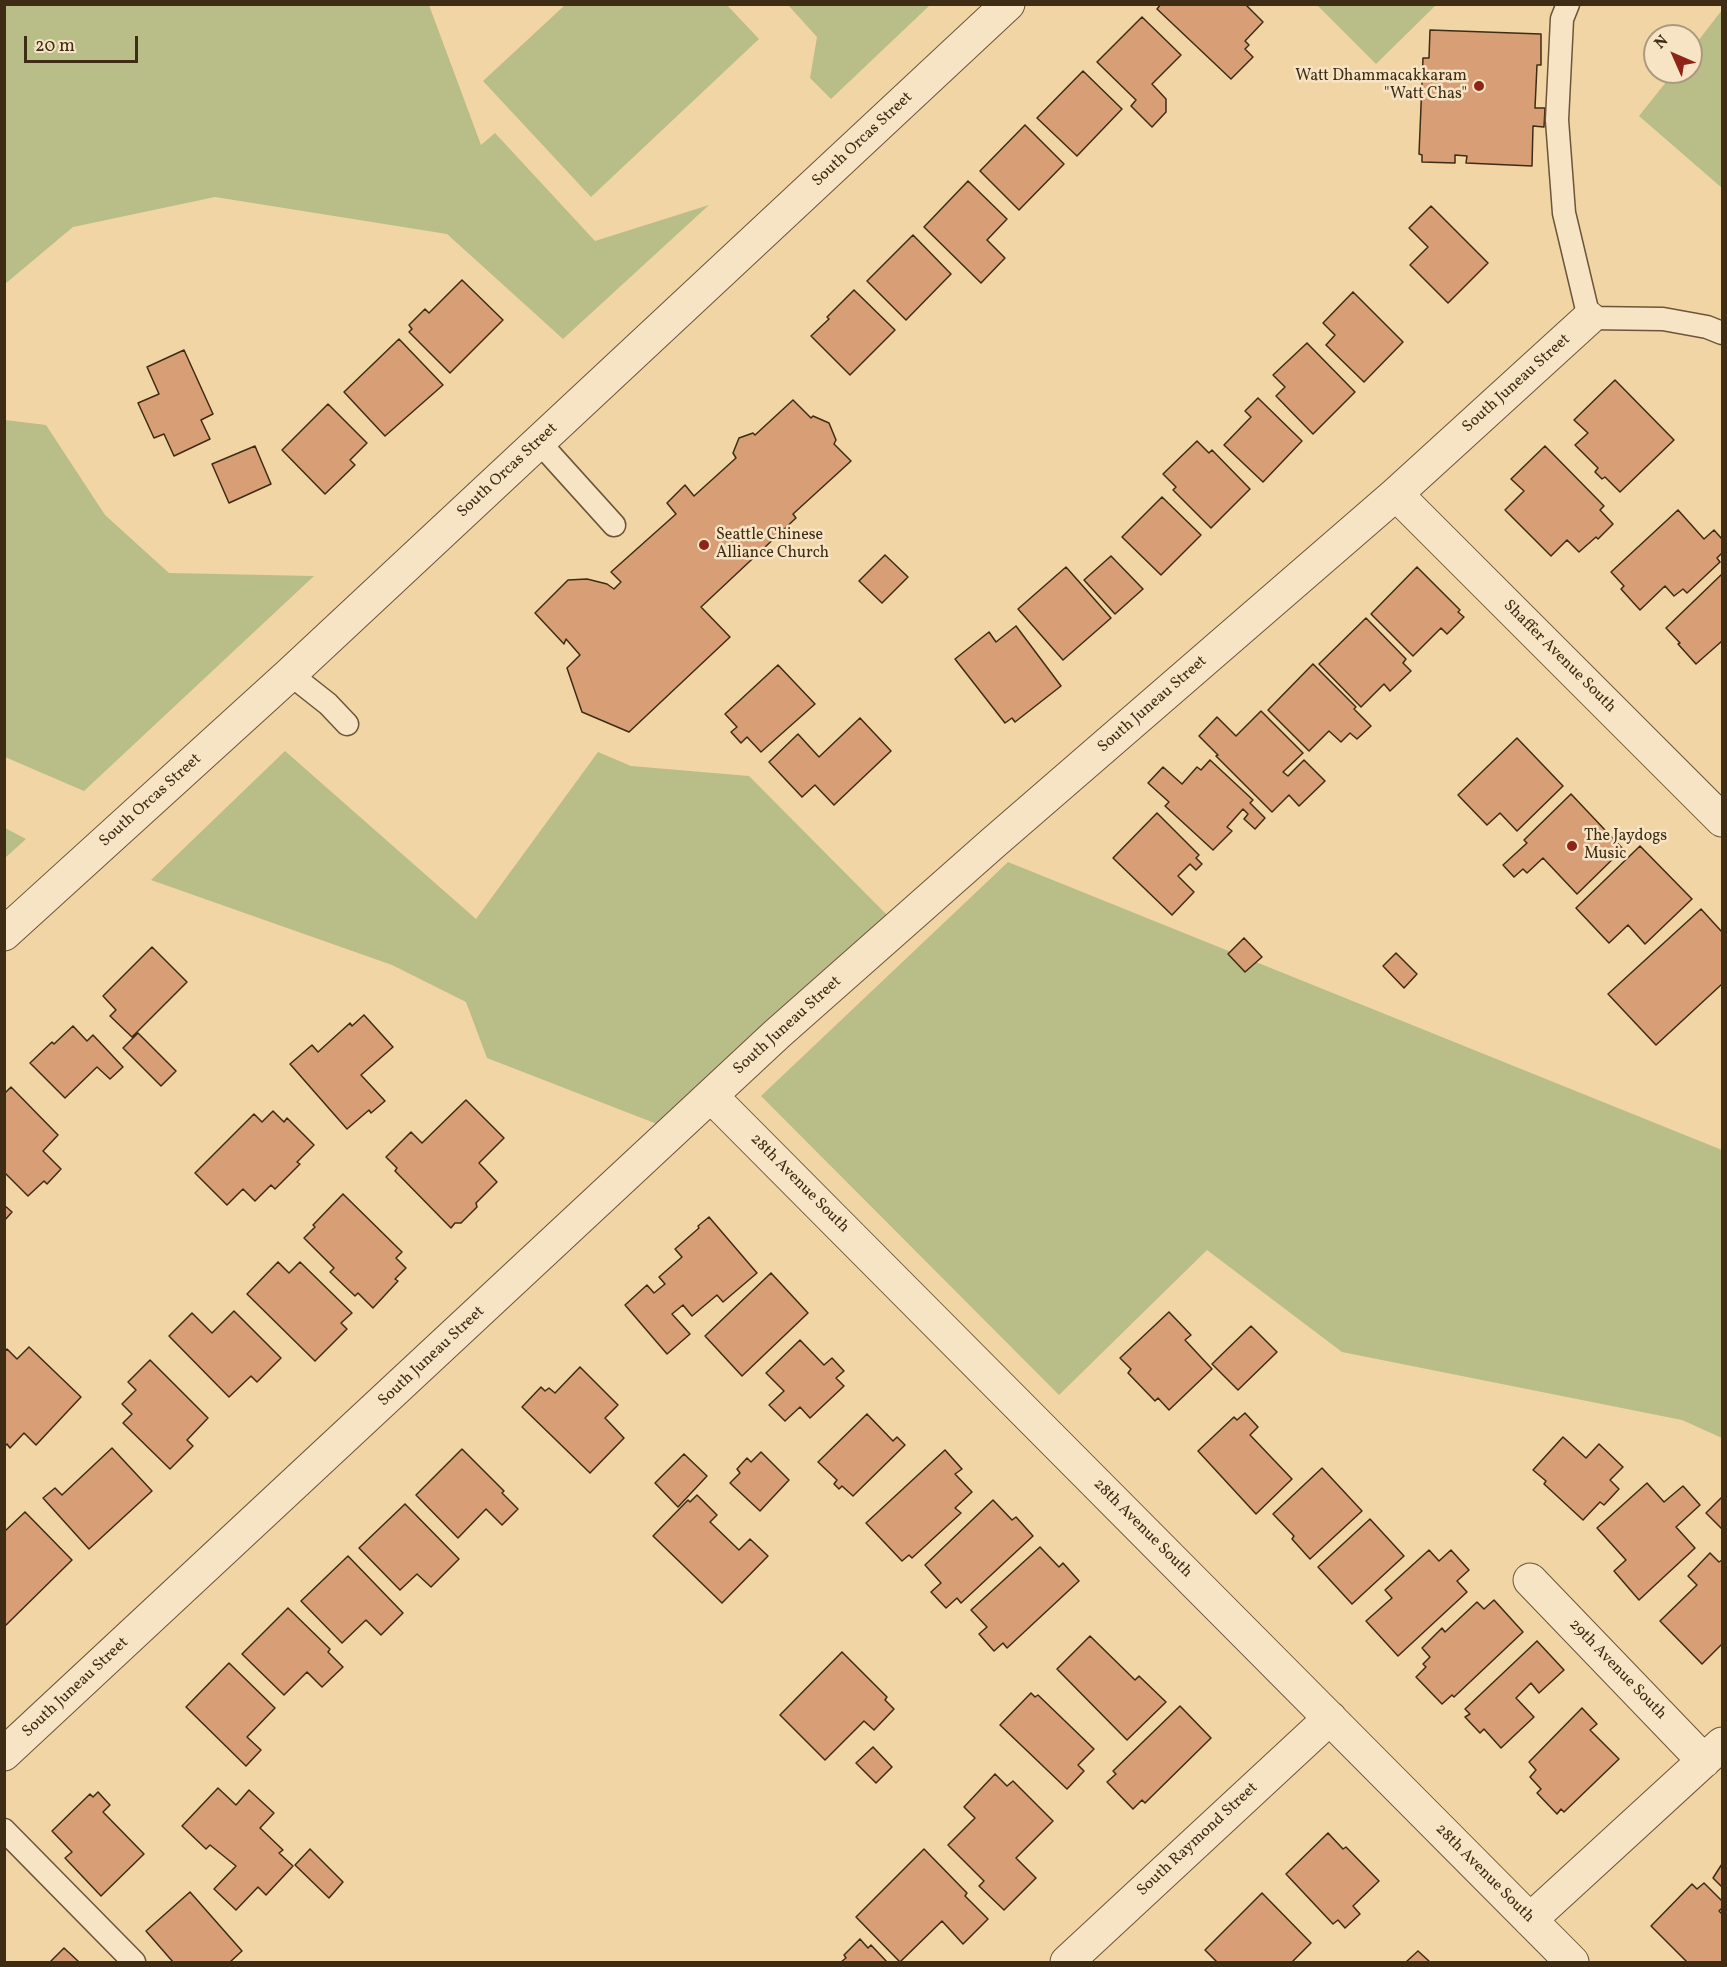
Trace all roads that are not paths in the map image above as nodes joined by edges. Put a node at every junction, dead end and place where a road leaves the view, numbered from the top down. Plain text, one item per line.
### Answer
1 (1008, 4) edge
2 (1568, 4) edge
3 (1589, 318) junction
4 (1722, 333) edge
5 (539, 442) junction
6 (1396, 494) junction
7 (614, 525) dead end
8 (290, 674) junction
9 (347, 724) dead end
10 (1722, 820) edge
11 (4, 934) edge
12 (711, 1096) junction
13 (1530, 1580) dead end
14 (1330, 1718) junction
15 (1713, 1752) edge
16 (4, 1754) edge
17 (4, 1830) edge
18 (1530, 1920) junction
19 (134, 1962) edge
20 (1067, 1962) edge
21 (1572, 1962) edge

1 - 5 street, South Orcas Street
2 - 3 lane
3 - 4 lane
3 - 6 street, South Juneau Street
5 - 7 lane
5 - 8 street, South Orcas Street
6 - 10 street, Shaffer Avenue South
6 - 12 street, South Juneau Street
8 - 9 lane
8 - 11 street, South Orcas Street
12 - 14 street, 28th Avenue South
12 - 16 street, South Juneau Street
13 - 15 street, 29th Avenue South
14 - 18 street, 28th Avenue South
14 - 20 street, South Raymond Street
15 - 18 street
17 - 19 lane
18 - 21 street, 28th Avenue South

